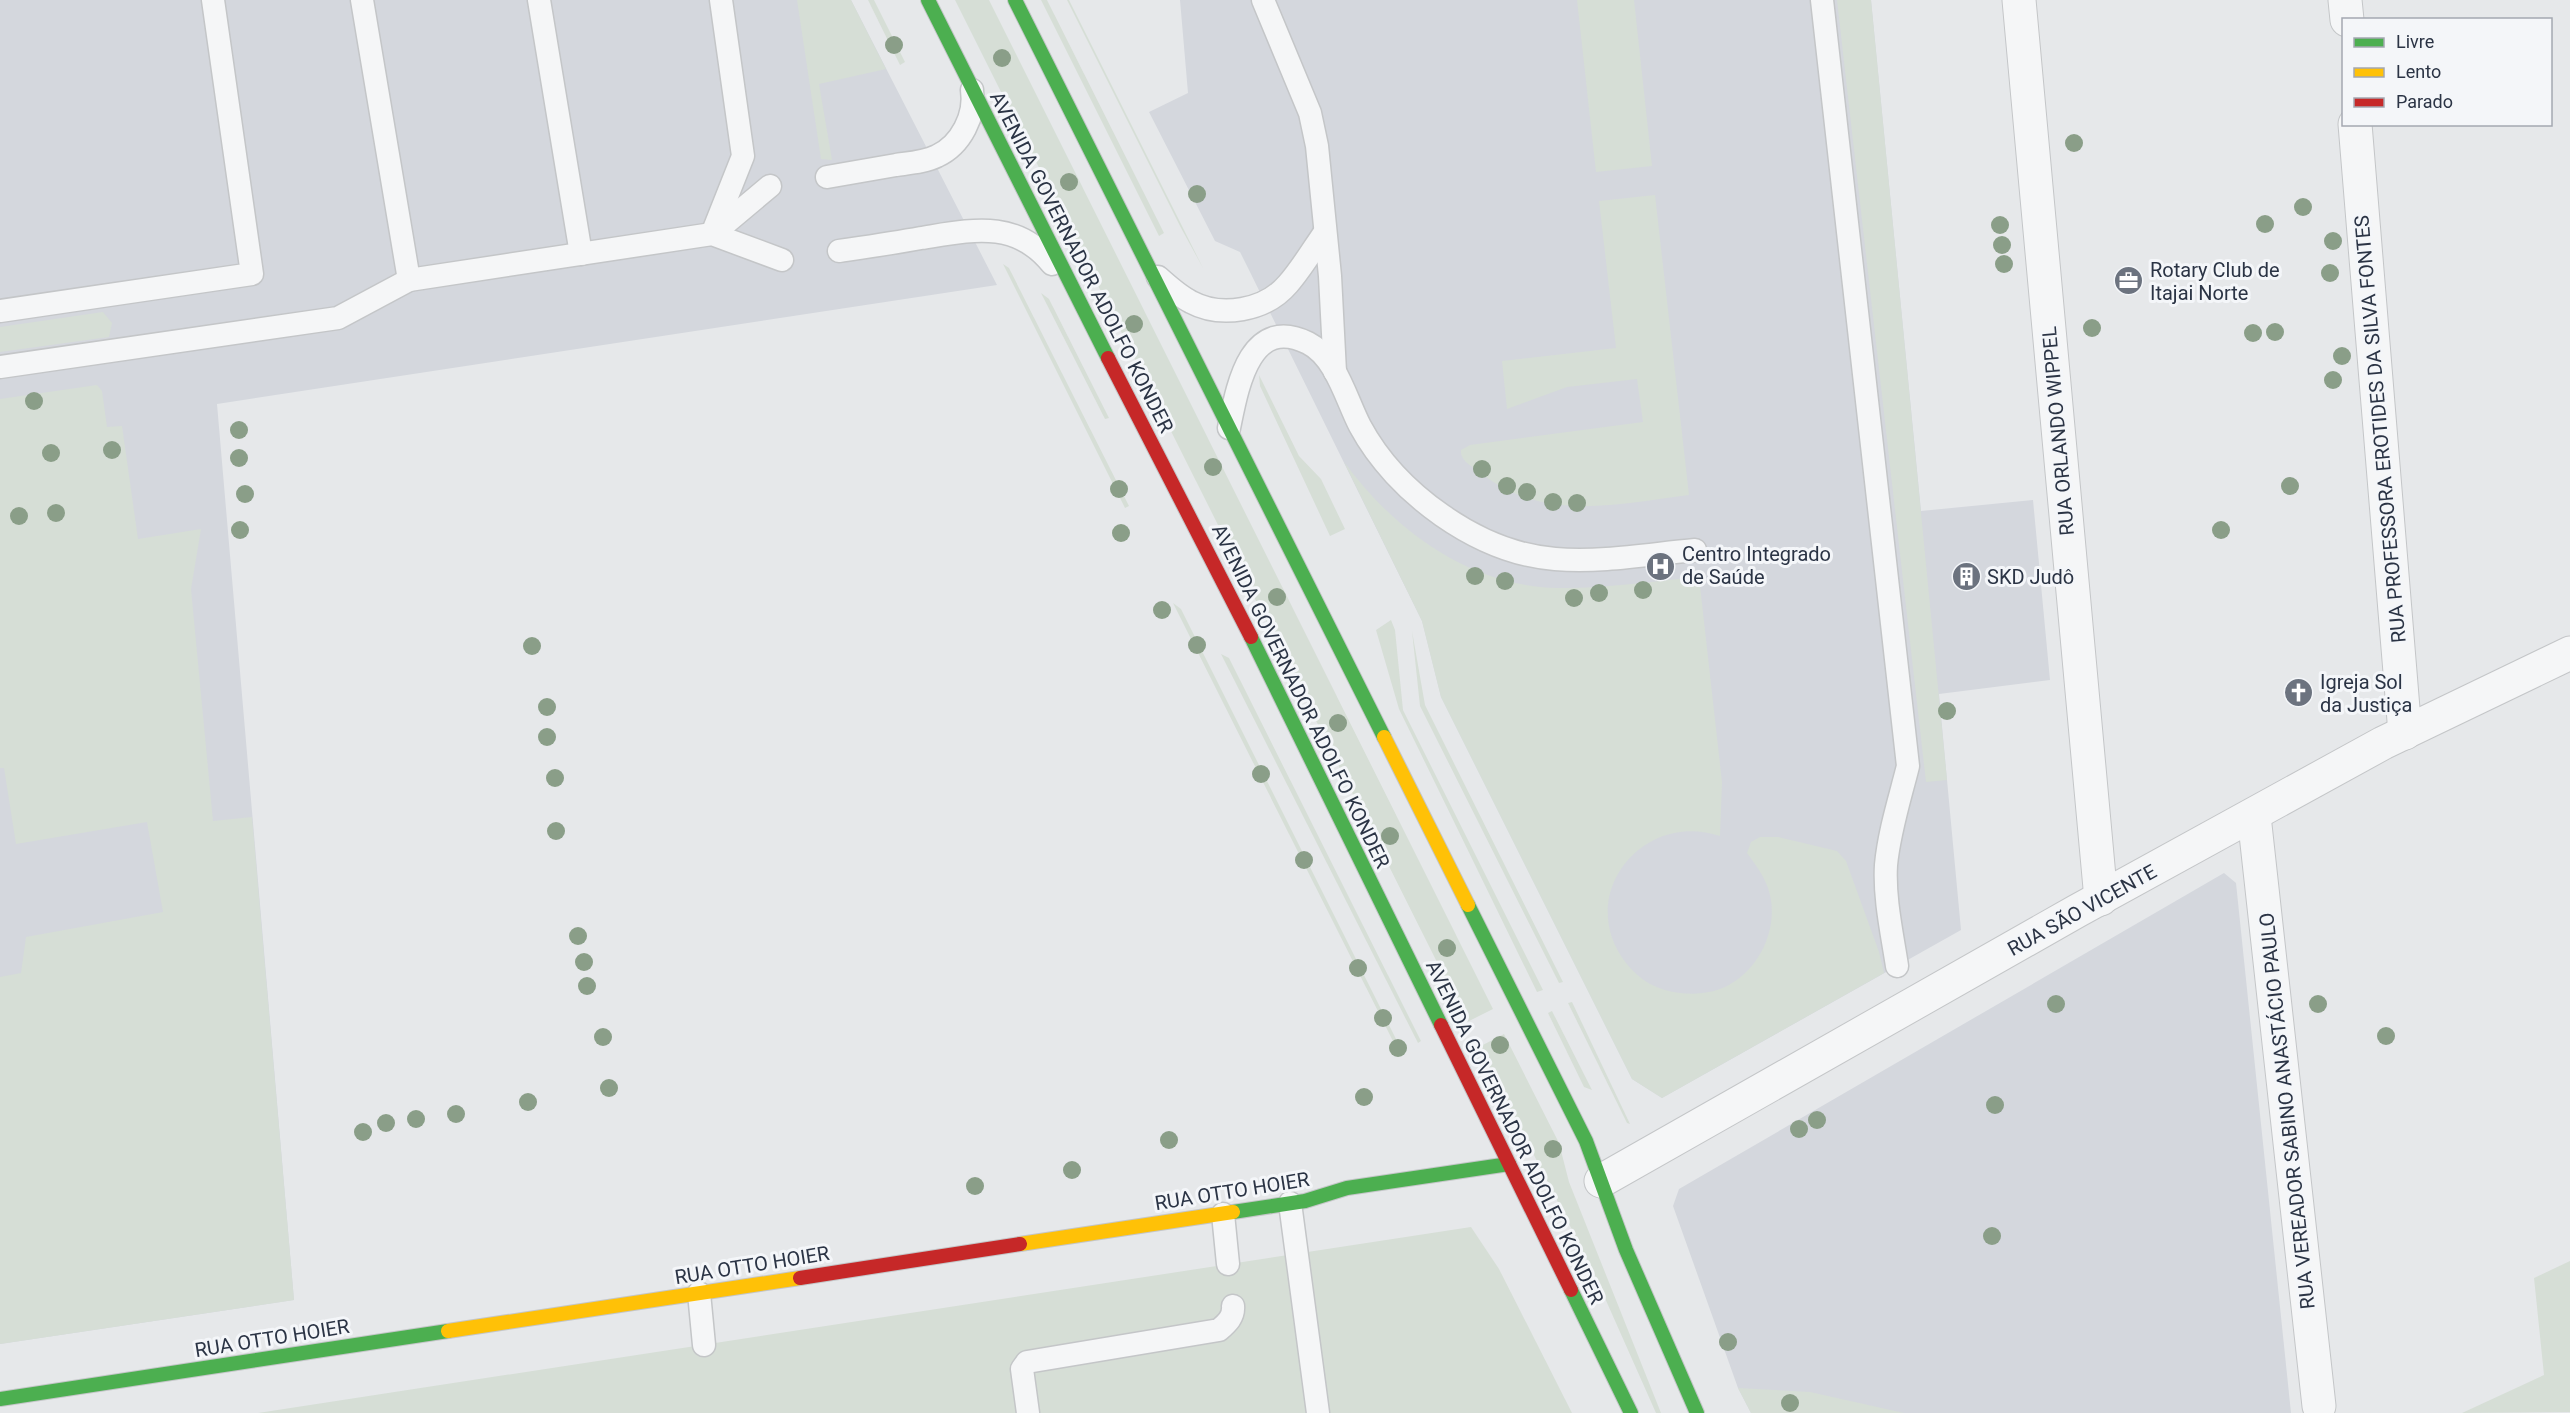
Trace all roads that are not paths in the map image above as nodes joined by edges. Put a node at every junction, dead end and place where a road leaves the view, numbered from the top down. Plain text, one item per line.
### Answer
1 (213, 0) edge
2 (362, 0) edge
3 (539, 0) edge
4 (721, 0) edge
5 (928, 0) edge
6 (1015, 0) edge
7 (1263, 0) edge
8 (1822, 0) edge
9 (2019, 0) edge
10 (2345, 0) edge
11 (2347, 18) edge
12 (968, 81) junction
13 (2355, 126) edge
14 (827, 177) dead end
15 (770, 186) dead end
16 (1325, 232) junction
17 (712, 234) junction
18 (839, 251) dead end
19 (581, 254) junction
20 (782, 260) dead end
21 (1151, 271) junction
22 (409, 280) junction
23 (1073, 291) junction
24 (0, 311) edge
25 (0, 367) edge
26 (1335, 374) junction
27 (1229, 428) junction
28 (1695, 550) dead end
29 (2570, 653) edge
30 (2405, 733) junction
31 (2254, 816) junction
32 (2101, 899) junction
33 (1897, 966) dead end
34 (1509, 1164) junction
35 (1601, 1181) junction
36 (1290, 1203) junction
37 (1222, 1214) junction
38 (1228, 1264) dead end
39 (699, 1293) junction
40 (1233, 1306) dead end
41 (704, 1345) dead end
42 (0, 1399) edge
43 (2319, 1406) dead end
44 (1697, 1412) edge
45 (1028, 1413) edge
46 (1317, 1413) edge
47 (1630, 1413) edge

1 - 24 lane
2 - 22 lane
3 - 19 lane
4 - 17 lane
5 - 12 main road, AVENIDA GOVERNADOR ADOLFO KONDER
6 - 21 main road
7 - 16 lane
8 - 33 lane
9 - 32 street, RUA ORLANDO WIPPEL
10 - 11 street
12 - 14 lane
12 - 23 main road, AVENIDA GOVERNADOR ADOLFO KONDER
13 - 30 street, RUA PROFESSORA EROTIDES DA SILVA FONTES
15 - 17 lane
16 - 21 lane
16 - 26 lane
17 - 19 lane
17 - 20 lane
18 - 23 lane
19 - 22 lane
21 - 27 main road
22 - 25 lane
23 - 34 main road, AVENIDA GOVERNADOR ADOLFO KONDER
26 - 27 lane
26 - 28 lane
27 - 35 main road
29 - 30 street, RUA SÃO VICENTE
30 - 31 street, RUA SÃO VICENTE
31 - 32 street, RUA SÃO VICENTE
31 - 43 street, RUA VEREADOR SABINO ANASTÁCIO PAULO
32 - 35 street, RUA SÃO VICENTE
34 - 36 main road, RUA OTTO HOIER
34 - 47 main road, AVENIDA GOVERNADOR ADOLFO KONDER
35 - 44 main road
36 - 37 main road, RUA OTTO HOIER
36 - 46 lane
37 - 38 lane
37 - 39 main road, RUA OTTO HOIER
39 - 41 lane
39 - 42 main road, RUA OTTO HOIER
40 - 45 lane

